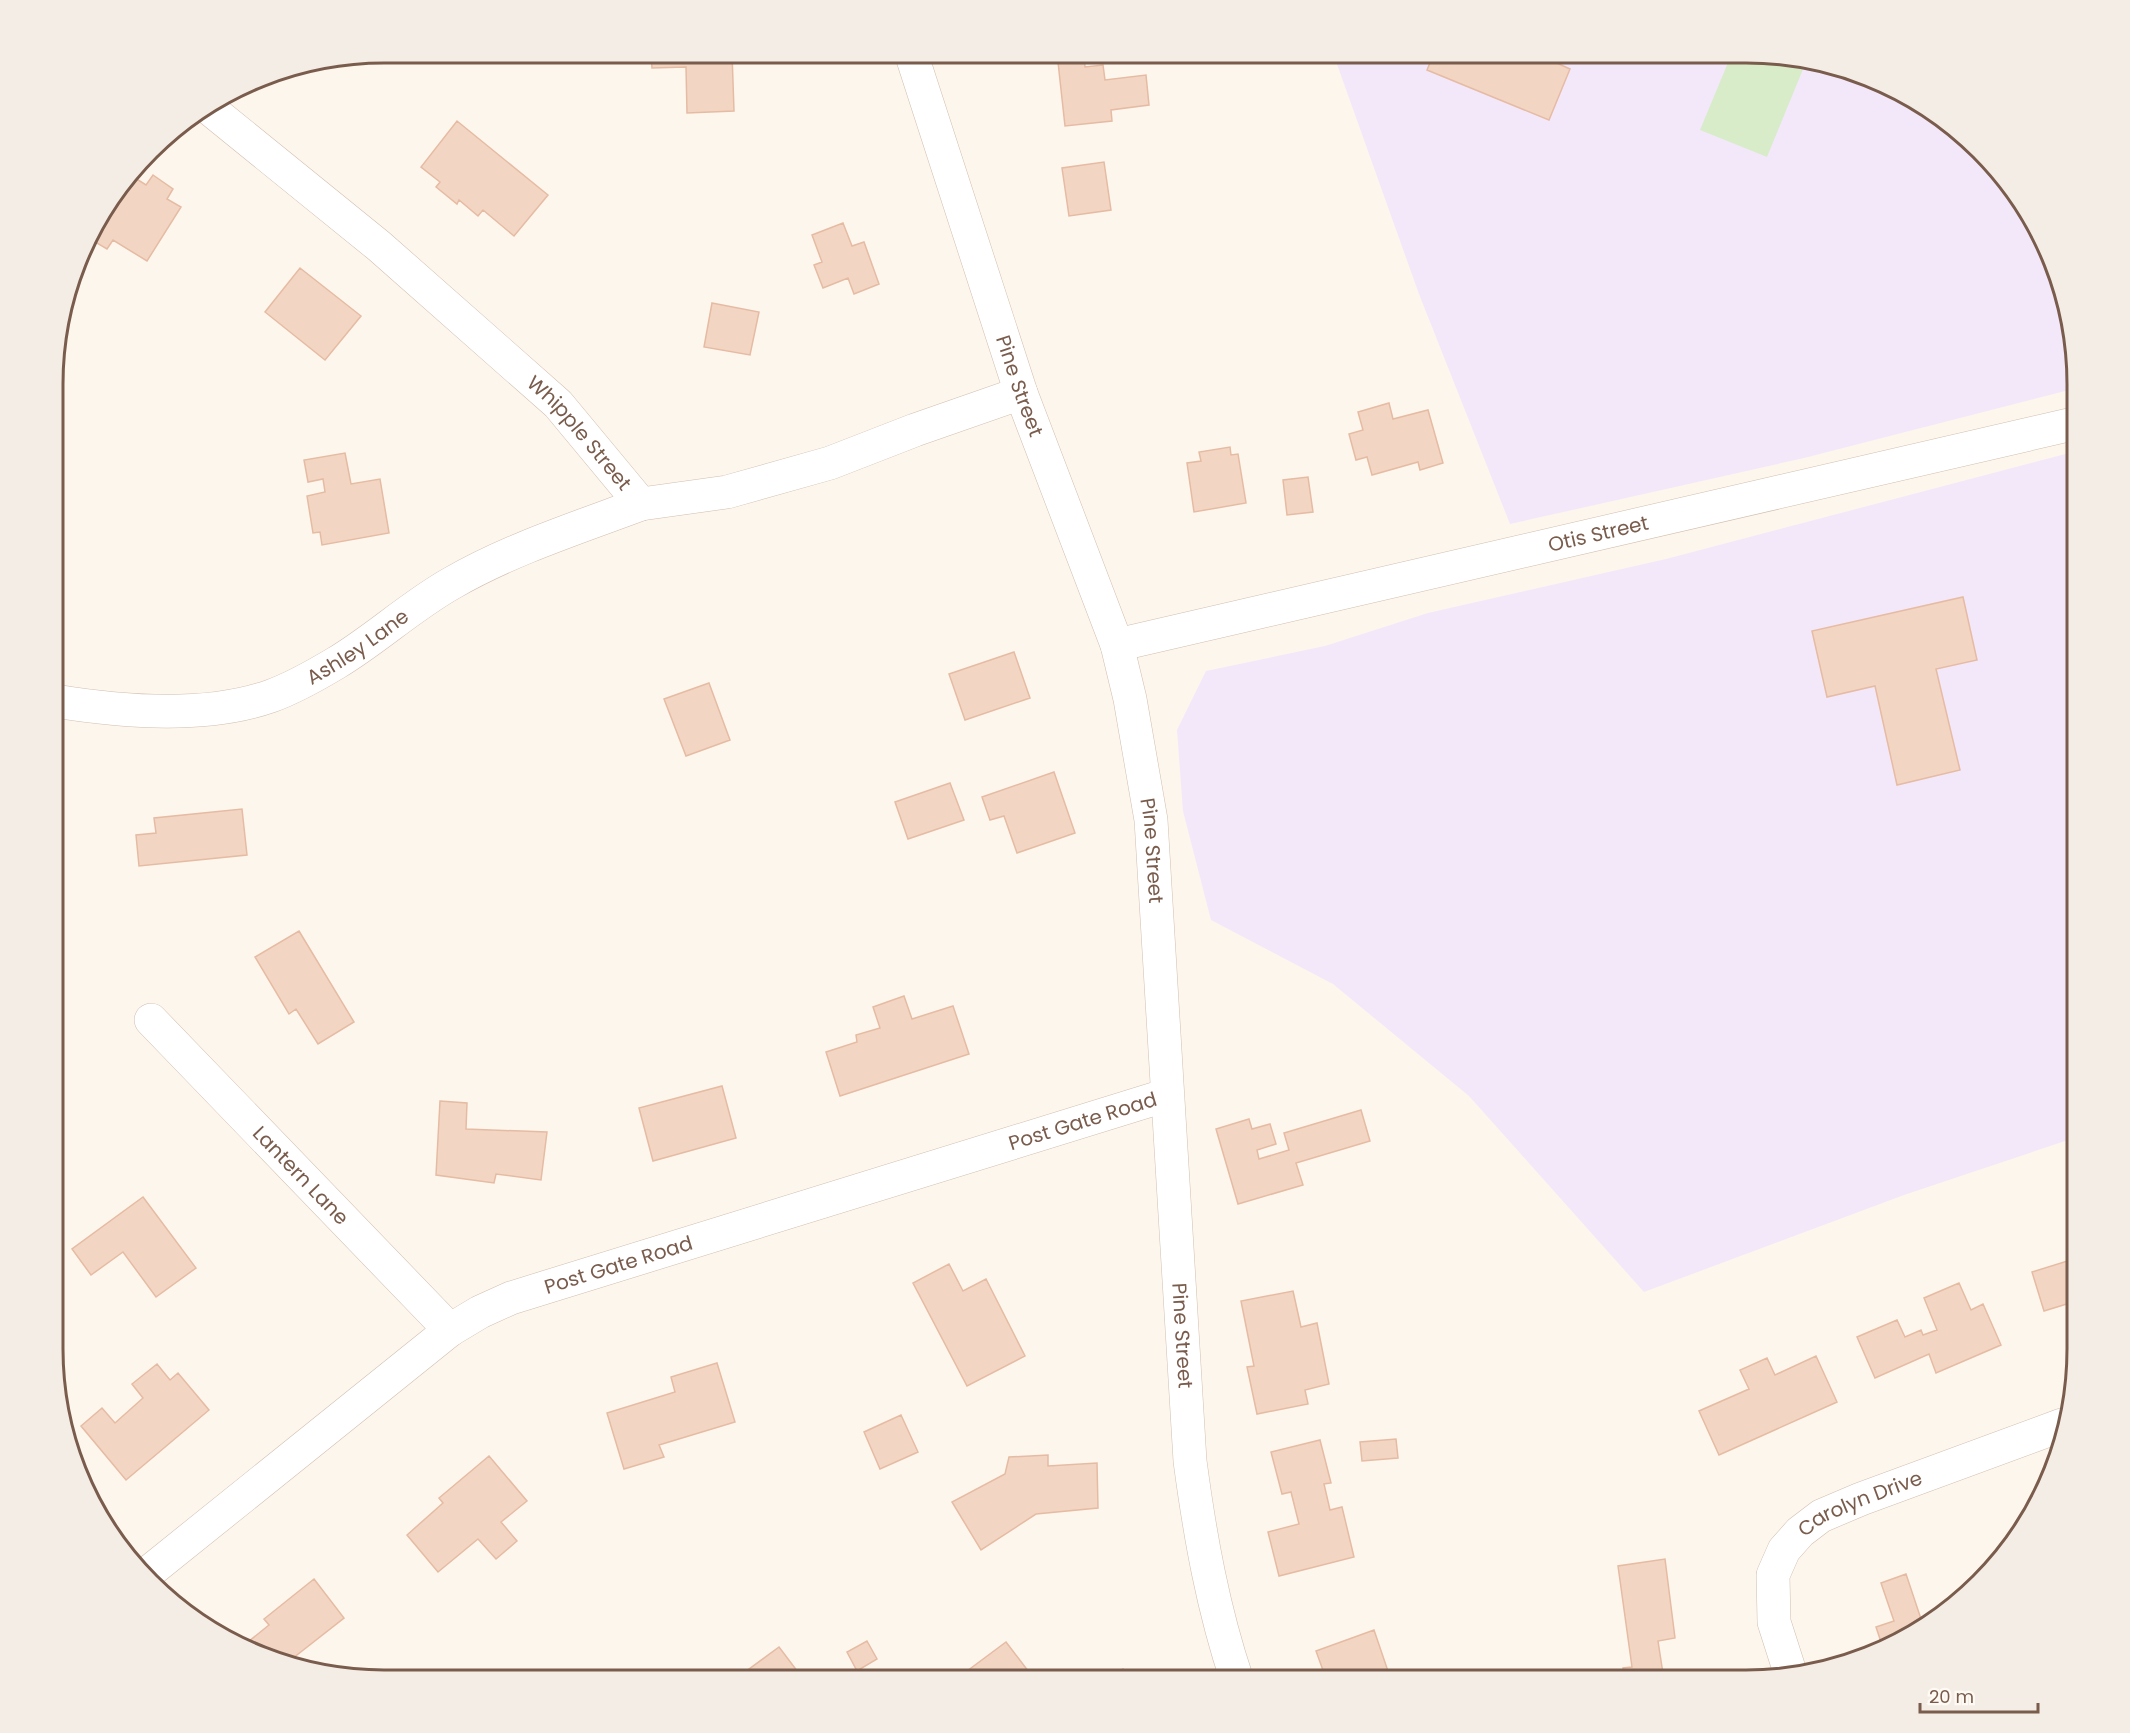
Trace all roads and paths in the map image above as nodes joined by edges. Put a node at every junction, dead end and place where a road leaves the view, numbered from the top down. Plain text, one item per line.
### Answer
1 (914, 63) edge
2 (214, 112) edge
3 (1021, 393) junction
4 (2067, 426) edge
5 (641, 504) junction
6 (1117, 645) junction
7 (63, 702) edge
8 (151, 1020) dead end
9 (1167, 1095) junction
10 (450, 1330) junction
11 (2057, 1427) edge
12 (151, 1570) edge
13 (1788, 1667) edge
14 (1234, 1670) edge

1 - 3 street, Pine Street
2 - 5 street, Whipple Street
3 - 5 street, Whipple Street
3 - 6 street, Pine Street
4 - 6 street, Otis Street
5 - 7 street, Ashley Lane
6 - 9 street, Pine Street
8 - 10 street, Lantern Lane
9 - 10 street, Post Gate Road
9 - 14 street, Pine Street
10 - 12 street, Post Gate Road
11 - 13 street, Carolyn Drive

